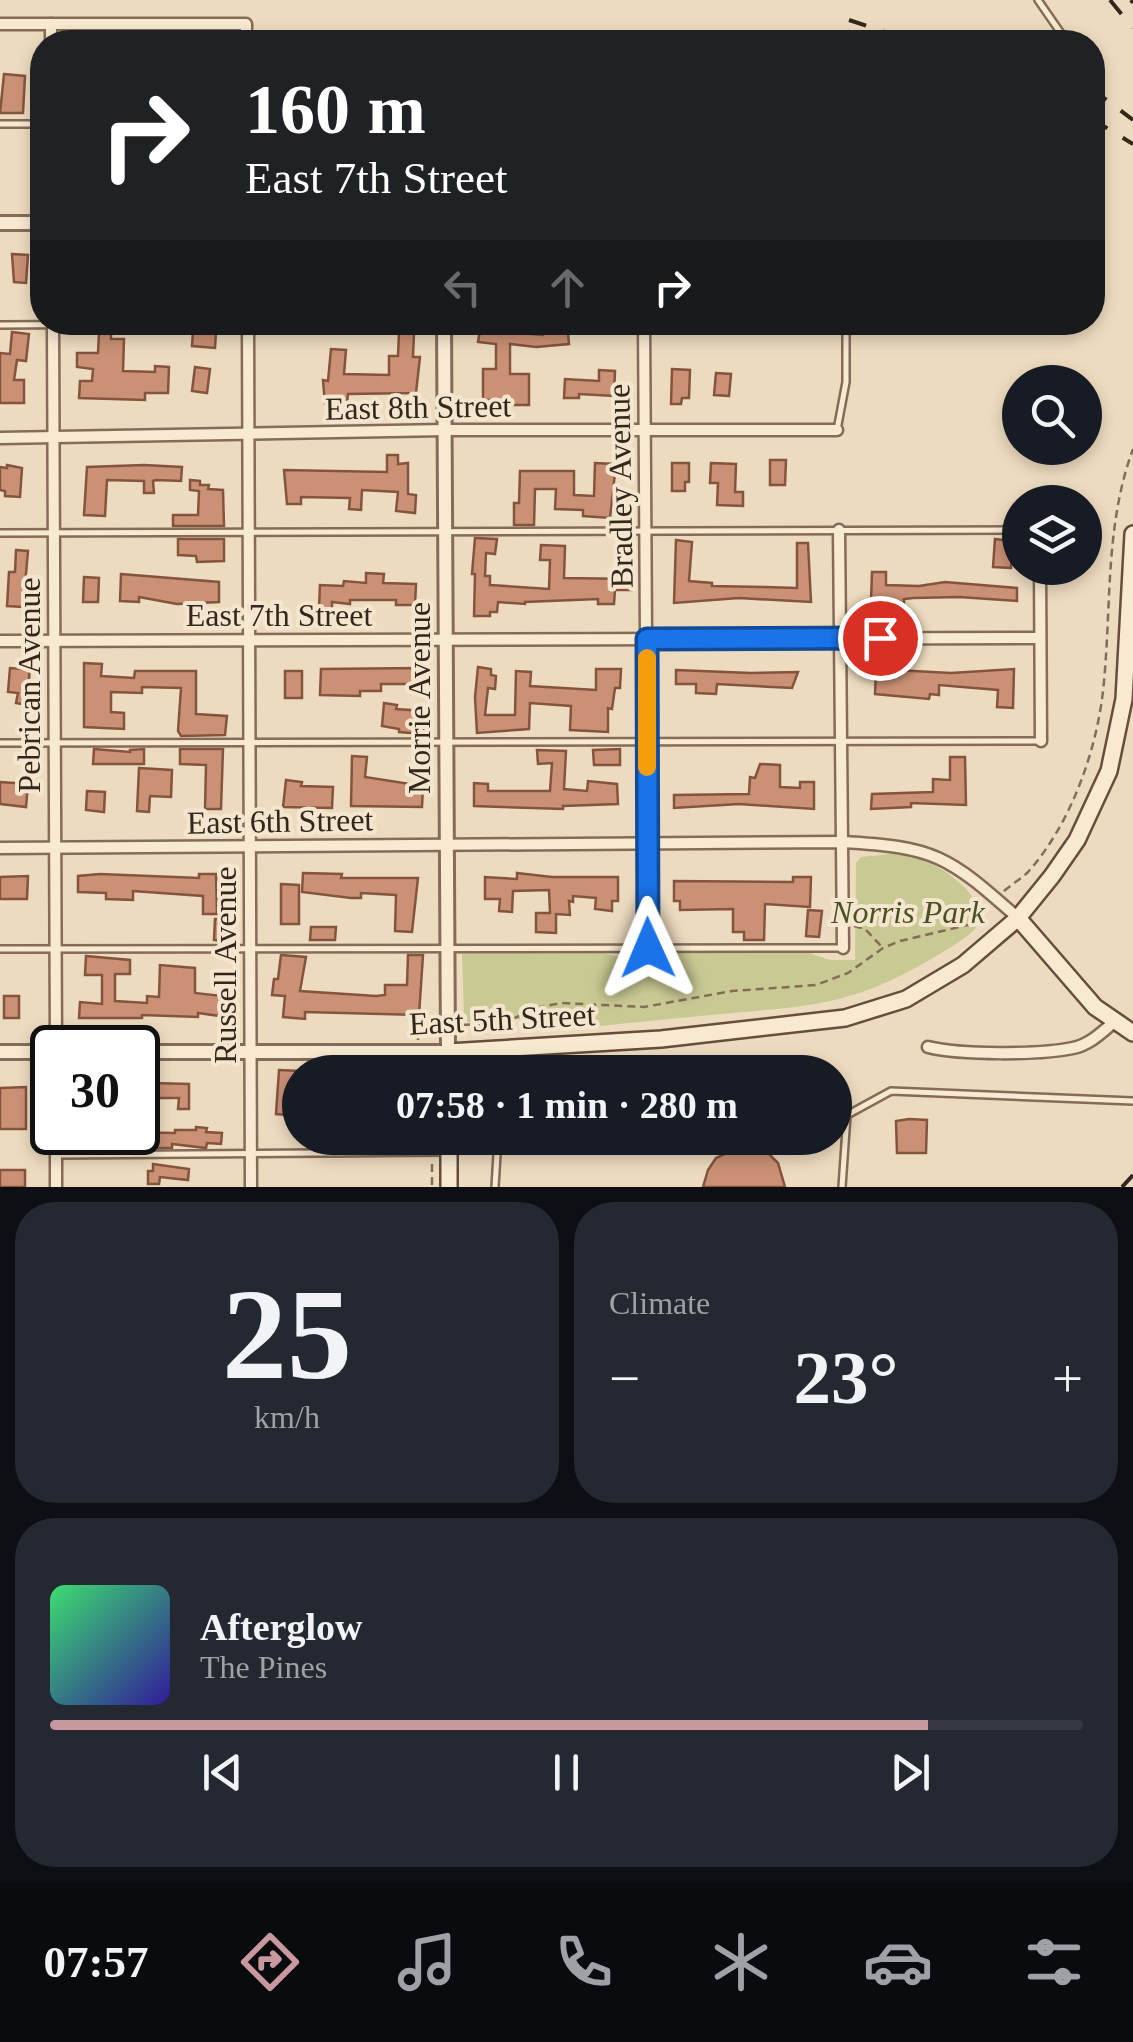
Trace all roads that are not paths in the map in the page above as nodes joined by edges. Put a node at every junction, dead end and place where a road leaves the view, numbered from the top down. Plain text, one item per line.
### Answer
1 (1038, 0) edge
2 (0, 24) edge
3 (51, 24) junction
4 (51, 30) edge
5 (246, 30) edge
6 (1059, 30) edge
7 (0, 124) edge
8 (30, 124) edge
9 (0, 223) edge
10 (30, 223) edge
11 (30, 324) edge
12 (0, 325) edge
13 (53, 335) edge
14 (248, 335) edge
15 (444, 335) edge
16 (644, 335) edge
17 (846, 335) edge
18 (445, 430) junction
19 (645, 430) junction
20 (837, 430) joint
21 (248, 434) junction
22 (0, 438) edge
23 (53, 439) junction
24 (840, 530) junction
25 (1002, 530) edge
26 (646, 531) junction
27 (248, 532) junction
28 (446, 532) junction
29 (0, 533) edge
30 (54, 533) junction
31 (1133, 534) edge
32 (1040, 585) edge
33 (840, 638) junction
34 (1039, 638) junction
35 (647, 639) junction
36 (248, 640) junction
37 (446, 640) junction
38 (0, 641) edge
39 (54, 641) junction
40 (842, 741) junction
41 (1041, 741) joint
42 (55, 742) junction
43 (249, 742) junction
44 (446, 742) junction
45 (647, 742) junction
46 (0, 743) edge
47 (842, 842) junction
48 (447, 843) junction
49 (647, 844) junction
50 (250, 846) junction
51 (0, 848) edge
52 (55, 848) junction
53 (1018, 918) junction
54 (447, 948) junction
55 (648, 948) junction
56 (843, 948) joint
57 (0, 949) edge
58 (56, 949) junction
59 (250, 949) junction
60 (1113, 1023) junction
61 (54, 1025) edge
62 (1133, 1033) edge
63 (928, 1047) dead end
64 (30, 1051) edge
65 (250, 1051) junction
66 (0, 1052) edge
67 (160, 1052) edge
68 (448, 1052) junction
69 (1133, 1102) edge
70 (852, 1112) edge
71 (282, 1153) edge
72 (160, 1154) edge
73 (250, 1154) junction
74 (56, 1155) edge
75 (444, 1155) edge
76 (497, 1155) edge
77 (844, 1155) edge
78 (56, 1187) edge
79 (251, 1187) edge
80 (449, 1187) edge
81 (495, 1187) edge
82 (842, 1187) edge

1 - 6 lane
2 - 3 street
3 - 4 street
3 - 5 street
7 - 8 lane
9 - 10 street
11 - 12 lane
13 - 23 street, Pebrican Avenue
14 - 21 street, Russell Avenue
15 - 18 street, Morrie Avenue
16 - 19 street, Bradley Avenue
17 - 20 lane
18 - 19 street, East 8th Street
18 - 21 street, East 8th Street
18 - 28 street, Morrie Avenue
19 - 20 street, East 8th Street
19 - 26 street, Bradley Avenue
21 - 23 street, East 8th Street
21 - 27 street, Russell Avenue
22 - 23 street, East 8th Street
23 - 30 street, Pebrican Avenue
24 - 25 lane
24 - 26 lane
24 - 33 street
26 - 28 lane
26 - 35 street, Bradley Avenue
27 - 28 lane
27 - 30 lane
27 - 36 street, Russell Avenue
28 - 37 street, Morrie Avenue
29 - 30 lane
30 - 39 street, Pebrican Avenue
31 - 53 main road, East 5th Street
32 - 34 street
33 - 34 street, East 7th Street
33 - 35 street, East 7th Street
33 - 40 street
34 - 41 street
35 - 37 street, East 7th Street
35 - 45 street, Bradley Avenue
36 - 37 street, East 7th Street
36 - 39 street, East 7th Street
36 - 43 street, Russell Avenue
37 - 44 street, Morrie Avenue
38 - 39 street, East 7th Street
39 - 42 street, Pebrican Avenue
40 - 41 lane
40 - 45 lane
40 - 47 street
42 - 43 lane
42 - 46 lane
42 - 52 street, Pebrican Avenue
43 - 44 lane
43 - 50 street, Russell Avenue
44 - 45 lane
44 - 48 street, Morrie Avenue
45 - 49 street, Bradley Avenue
47 - 49 street, East 6th Street
47 - 53 street, East 6th Street
47 - 56 street
48 - 49 street, East 6th Street
48 - 50 street, East 6th Street
48 - 54 street, Morrie Avenue
49 - 55 street, Bradley Avenue
50 - 52 street, East 6th Street
50 - 59 street, Russell Avenue
51 - 52 street, East 6th Street
52 - 58 street, Pebrican Avenue
53 - 60 main road
53 - 68 main road, East 5th Street
54 - 55 lane
54 - 59 lane
54 - 68 street, Morrie Avenue
55 - 56 lane
57 - 58 lane
58 - 59 lane
58 - 61 street, Pebrican Avenue
59 - 65 street, Russell Avenue
60 - 62 main road
60 - 63 street
64 - 66 street
65 - 67 street, East 5th Street
65 - 68 street, East 5th Street
65 - 73 street, Russell Avenue
69 - 70 lane
71 - 73 lane
72 - 73 lane
73 - 79 street, Russell Avenue
74 - 78 street
75 - 80 main road
76 - 81 lane
77 - 82 lane

